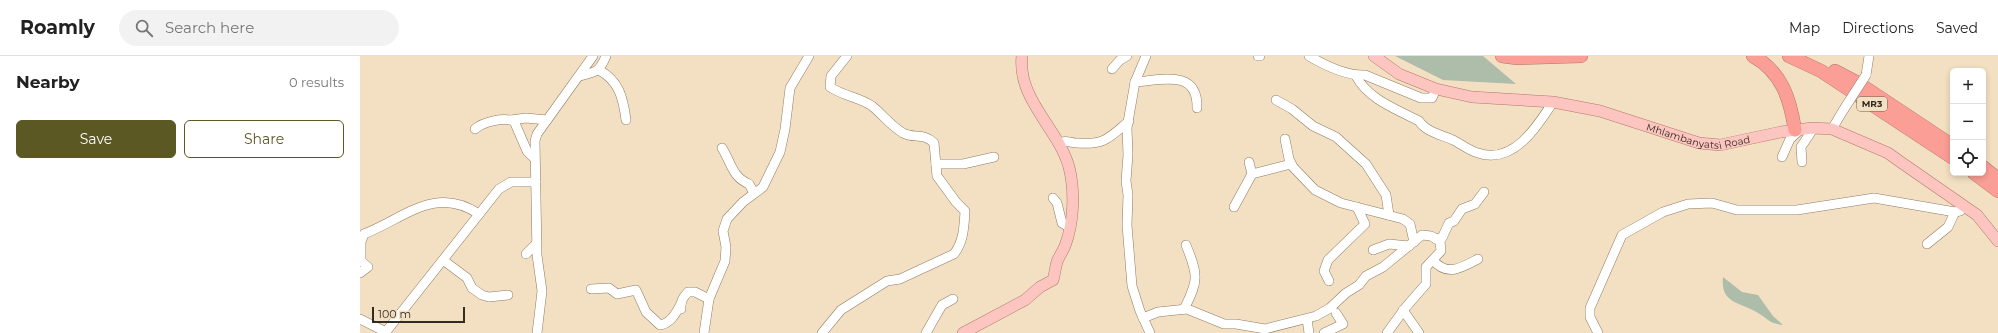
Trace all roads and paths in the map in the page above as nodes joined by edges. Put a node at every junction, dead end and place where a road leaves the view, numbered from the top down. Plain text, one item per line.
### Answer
1 (593, 56) edge
2 (809, 56) edge
3 (847, 56) edge
4 (1022, 56) edge
5 (1127, 56) edge
6 (1146, 56) edge
7 (1310, 56) edge
8 (1374, 56) edge
9 (1502, 56) edge
10 (1581, 56) edge
11 (1754, 56) edge
12 (1789, 56) edge
13 (1809, 56) edge
14 (1869, 56) edge
15 (604, 60) edge
16 (1112, 69) dead end
17 (579, 76) junction
18 (1356, 76) junction
19 (1135, 82) junction
20 (1436, 90) junction
21 (1276, 100) dead end
22 (1553, 102) junction
23 (1197, 108) dead end
24 (511, 120) junction
25 (547, 120) junction
26 (626, 120) dead end
27 (1129, 121) junction
28 (475, 129) dead end
29 (1803, 129) junction
30 (1832, 129) junction
31 (1284, 138) dead end
32 (1059, 143) junction
33 (1950, 144) edge
34 (722, 148) dead end
35 (1950, 156) edge
36 (994, 157) dead end
37 (1782, 157) dead end
38 (534, 158) junction
39 (1249, 162) dead end
40 (1802, 162) dead end
41 (936, 164) junction
42 (1291, 164) junction
43 (1986, 169) edge
44 (1252, 174) junction
45 (1978, 176) edge
46 (1998, 179) edge
47 (536, 182) junction
48 (1998, 191) edge
49 (1484, 192) dead end
50 (754, 193) junction
51 (1053, 198) dead end
52 (1234, 207) dead end
53 (1357, 207) junction
54 (1960, 209) junction
55 (479, 214) junction
56 (1389, 215) junction
57 (1070, 228) junction
58 (1436, 239) junction
59 (1998, 241) edge
60 (536, 244) junction
61 (1411, 244) junction
62 (1927, 244) dead end
63 (1186, 245) dead end
64 (1373, 250) dead end
65 (526, 254) dead end
66 (1478, 259) dead end
67 (443, 260) junction
68 (1433, 260) junction
69 (360, 273) edge
70 (1329, 282) dead end
71 (591, 289) dead end
72 (508, 295) dead end
73 (709, 299) junction
74 (953, 299) dead end
75 (1184, 309) junction
76 (1403, 310) junction
77 (1336, 313) dead end
78 (1143, 318) junction
79 (360, 319) edge
80 (1307, 319) junction
81 (1148, 332) edge
82 (385, 333) edge
83 (537, 333) edge
84 (704, 333) edge
85 (822, 333) edge
86 (926, 333) edge
87 (963, 333) edge
88 (1309, 333) edge
89 (1324, 333) edge
90 (1387, 333) edge
91 (1420, 333) edge
92 (1598, 333) edge

1 - 17 street
2 - 50 street
3 - 41 street
4 - 32 main road
5 - 16 street
6 - 19 street
7 - 18 street
8 - 20 main road, Mhlambanyatsi Road
9 - 10 highway
11 - 29 highway
12 - 35 highway, MR3
13 - 33 highway, MR3
14 - 30 street, bridge
15 - 17 street
15 - 26 street
17 - 25 street
18 - 20 street
18 - 22 street
19 - 23 street
19 - 27 street
20 - 22 main road, Mhlambanyatsi Road
21 - 56 street
22 - 29 main road, Mhlambanyatsi Road
24 - 25 street
24 - 28 street
24 - 38 street
25 - 38 street
27 - 32 street
27 - 78 street
29 - 30 main road, Mhlambanyatsi Road
29 - 37 street
29 - 40 street
30 - 54 main road, Mhlambanyatsi Road
31 - 42 street
32 - 57 main road
34 - 50 street
36 - 41 street
38 - 47 street
39 - 44 street
41 - 85 street
42 - 44 street
42 - 53 street
43 - 46 highway
44 - 52 street
45 - 48 highway
47 - 55 street
47 - 60 street
49 - 58 street
50 - 73 street
51 - 57 street
53 - 56 street
53 - 70 street
54 - 59 main road, Mhlambanyatsi Road
54 - 62 street
54 - 92 street
55 - 67 street
55 - 69 street
56 - 61 street
57 - 87 main road
58 - 61 street
58 - 68 street
60 - 65 street
60 - 83 street
61 - 64 street
61 - 80 street
63 - 75 street
66 - 68 street
67 - 72 street
67 - 82 street
68 - 76 street
71 - 73 street
73 - 84 street
74 - 86 street
75 - 78 street
75 - 80 street
76 - 90 street
76 - 91 street
77 - 89 street
78 - 81 street
79 - 82 street
80 - 88 street

